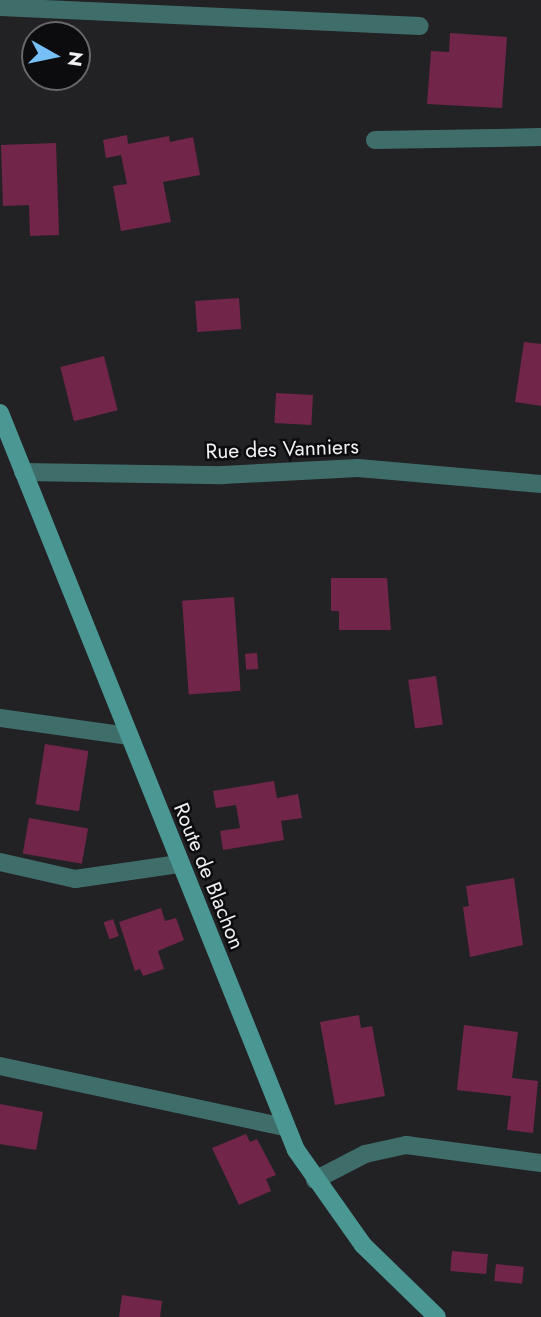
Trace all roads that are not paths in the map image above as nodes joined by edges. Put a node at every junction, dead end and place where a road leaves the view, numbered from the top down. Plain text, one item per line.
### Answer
1 (0, 7) edge
2 (420, 26) dead end
3 (541, 137) edge
4 (375, 140) dead end
5 (0, 413) edge
6 (23, 472) junction
7 (541, 484) edge
8 (0, 718) edge
9 (128, 736) junction
10 (0, 862) edge
11 (180, 864) junction
12 (0, 1066) edge
13 (285, 1127) junction
14 (541, 1163) edge
15 (315, 1180) junction
16 (437, 1317) edge

1 - 2 street
3 - 4 street
5 - 6 street, Route de Blachon
6 - 7 street, Rue des Vanniers
6 - 9 street, Route de Blachon
8 - 9 street
9 - 11 street, Route de Blachon
10 - 11 street
11 - 13 street, Route de Blachon
12 - 13 street
13 - 15 street, Route de Blachon
14 - 15 street
15 - 16 street, Route de Blachon

